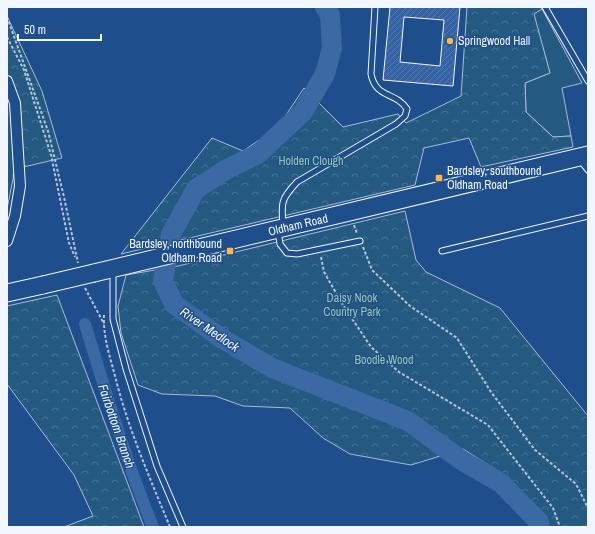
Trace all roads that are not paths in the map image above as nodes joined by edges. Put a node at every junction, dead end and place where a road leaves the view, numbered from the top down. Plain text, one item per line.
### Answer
1 (375, 7) edge
2 (545, 7) edge
3 (7, 81) edge
4 (588, 81) edge
5 (585, 161) edge
6 (588, 216) edge
7 (280, 229) junction
8 (7, 241) edge
9 (360, 241) road end
10 (442, 251) dead end
11 (121, 266) junction
12 (7, 293) edge
13 (183, 527) edge

1 - 7 lane
2 - 4 lane
3 - 8 street
5 - 7 highway, Oldham Road
6 - 10 lane
7 - 9 lane
7 - 11 highway, Oldham Road
11 - 12 highway, Oldham Road, bridge
11 - 13 lane

